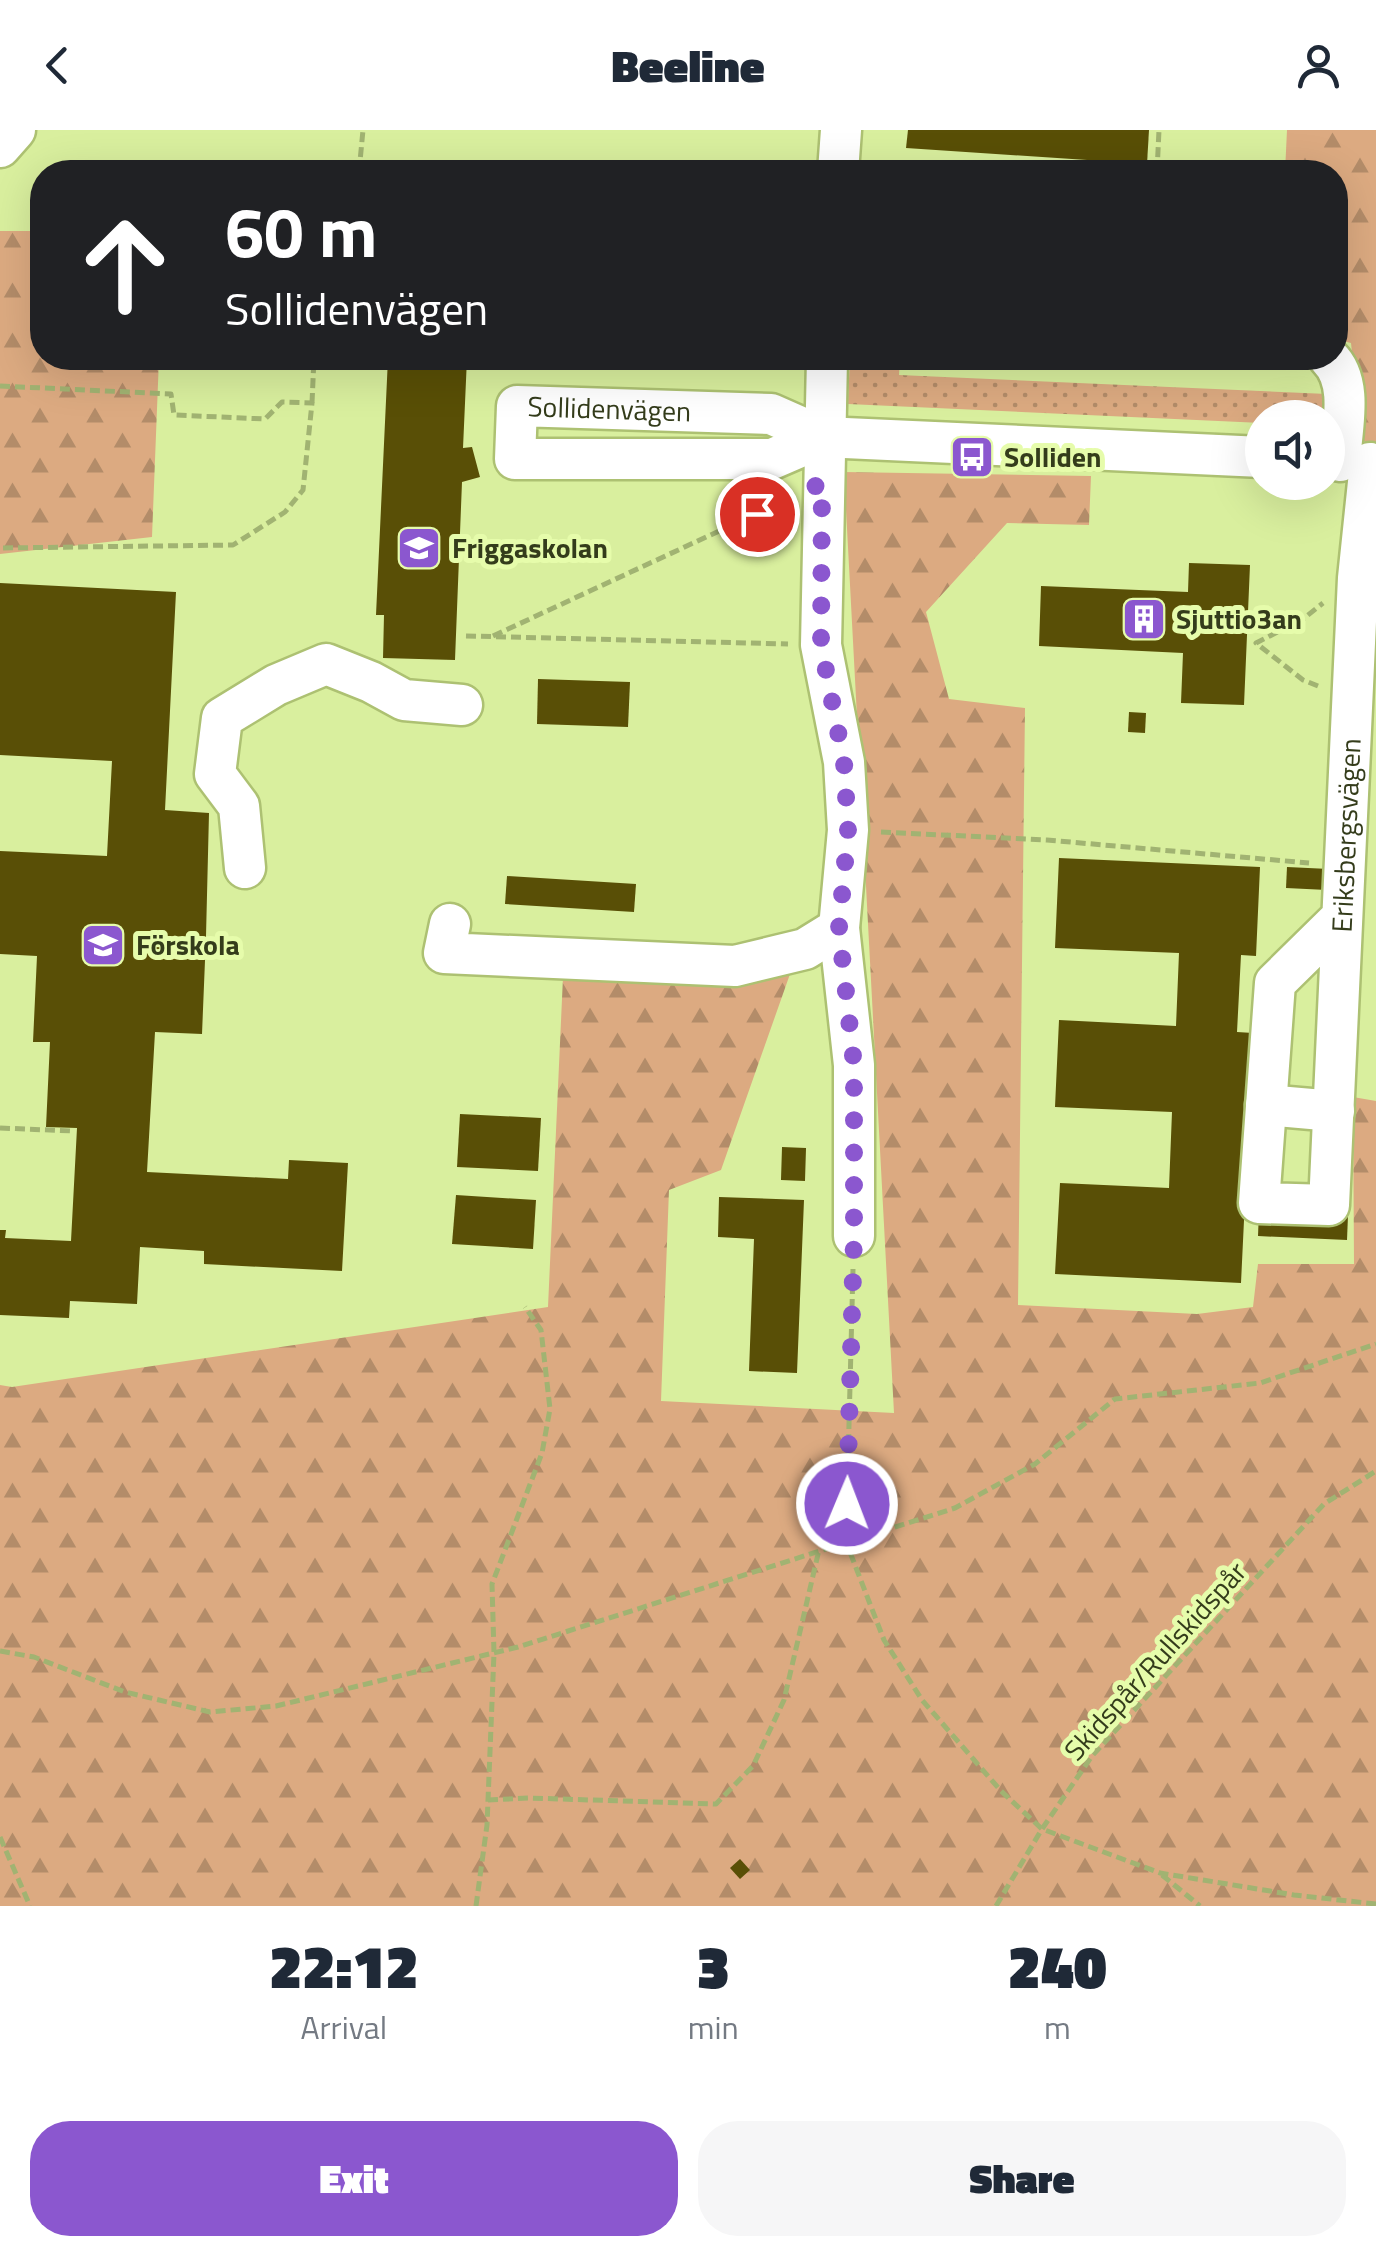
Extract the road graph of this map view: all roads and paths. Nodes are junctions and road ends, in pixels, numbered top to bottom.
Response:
1 (15, 130) edge
2 (362, 130) edge
3 (841, 130) edge
4 (1159, 130) edge
5 (0, 147) edge
6 (360, 160) edge
7 (839, 160) edge
8 (1158, 160) edge
9 (313, 370) edge
10 (826, 370) edge
11 (1340, 370) edge
12 (0, 386) edge
13 (312, 403) junction
14 (823, 437) junction
15 (1245, 456) edge
16 (1354, 462) edge
17 (822, 483) junction
18 (0, 548) edge
19 (1358, 578) junction
20 (466, 636) dead end
21 (493, 636) junction
22 (821, 645) junction
23 (1352, 701) junction
24 (462, 704) dead end
25 (848, 830) junction
26 (1342, 866) junction
27 (245, 868) dead end
28 (1340, 920) junction
29 (450, 924) dead end
30 (839, 928) junction
31 (1266, 1105) junction
32 (1334, 1111) junction
33 (0, 1128) edge
34 (72, 1132) dead end
35 (854, 1236) joint
36 (524, 1307) dead end
37 (1376, 1344) edge
38 (1376, 1471) edge
39 (846, 1542) junction
40 (819, 1550) junction
41 (0, 1651) edge
42 (494, 1653) junction
43 (488, 1800) junction
44 (1042, 1829) junction
45 (0, 1838) edge
46 (1160, 1873) junction
47 (1376, 1904) edge
48 (30, 1906) edge
49 (476, 1906) edge
50 (996, 1906) edge
51 (1200, 1906) edge

1 - 5 street
2 - 6 path
3 - 7 street
4 - 8 path
9 - 13 path
10 - 14 street
11 - 16 street, Eriksbergsvägen
12 - 13 path
13 - 18 path
14 - 14 street, Sollidenvägen
14 - 15 street
14 - 17 street
16 - 19 street, Eriksbergsvägen
17 - 21 path
17 - 22 street
19 - 23 street, Eriksbergsvägen
19 - 23 path
20 - 21 path
21 - 22 path
22 - 25 street
23 - 26 street, Eriksbergsvägen
24 - 27 street
25 - 26 path
25 - 30 street
26 - 28 street, Eriksbergsvägen
28 - 31 street
28 - 32 street, Eriksbergsvägen
29 - 30 street
30 - 35 street
31 - 32 street
31 - 32 street, Eriksbergsvägen
33 - 34 path
35 - 39 path
36 - 42 path
37 - 39 path
38 - 44 path, Skidspår/Rullskidspår
39 - 40 path
39 - 44 path
40 - 42 path
40 - 43 path
41 - 42 path
42 - 43 path
43 - 49 path
44 - 46 path
44 - 50 path, Skidspår/Rullskidspår
45 - 48 path
46 - 47 path
46 - 51 path

